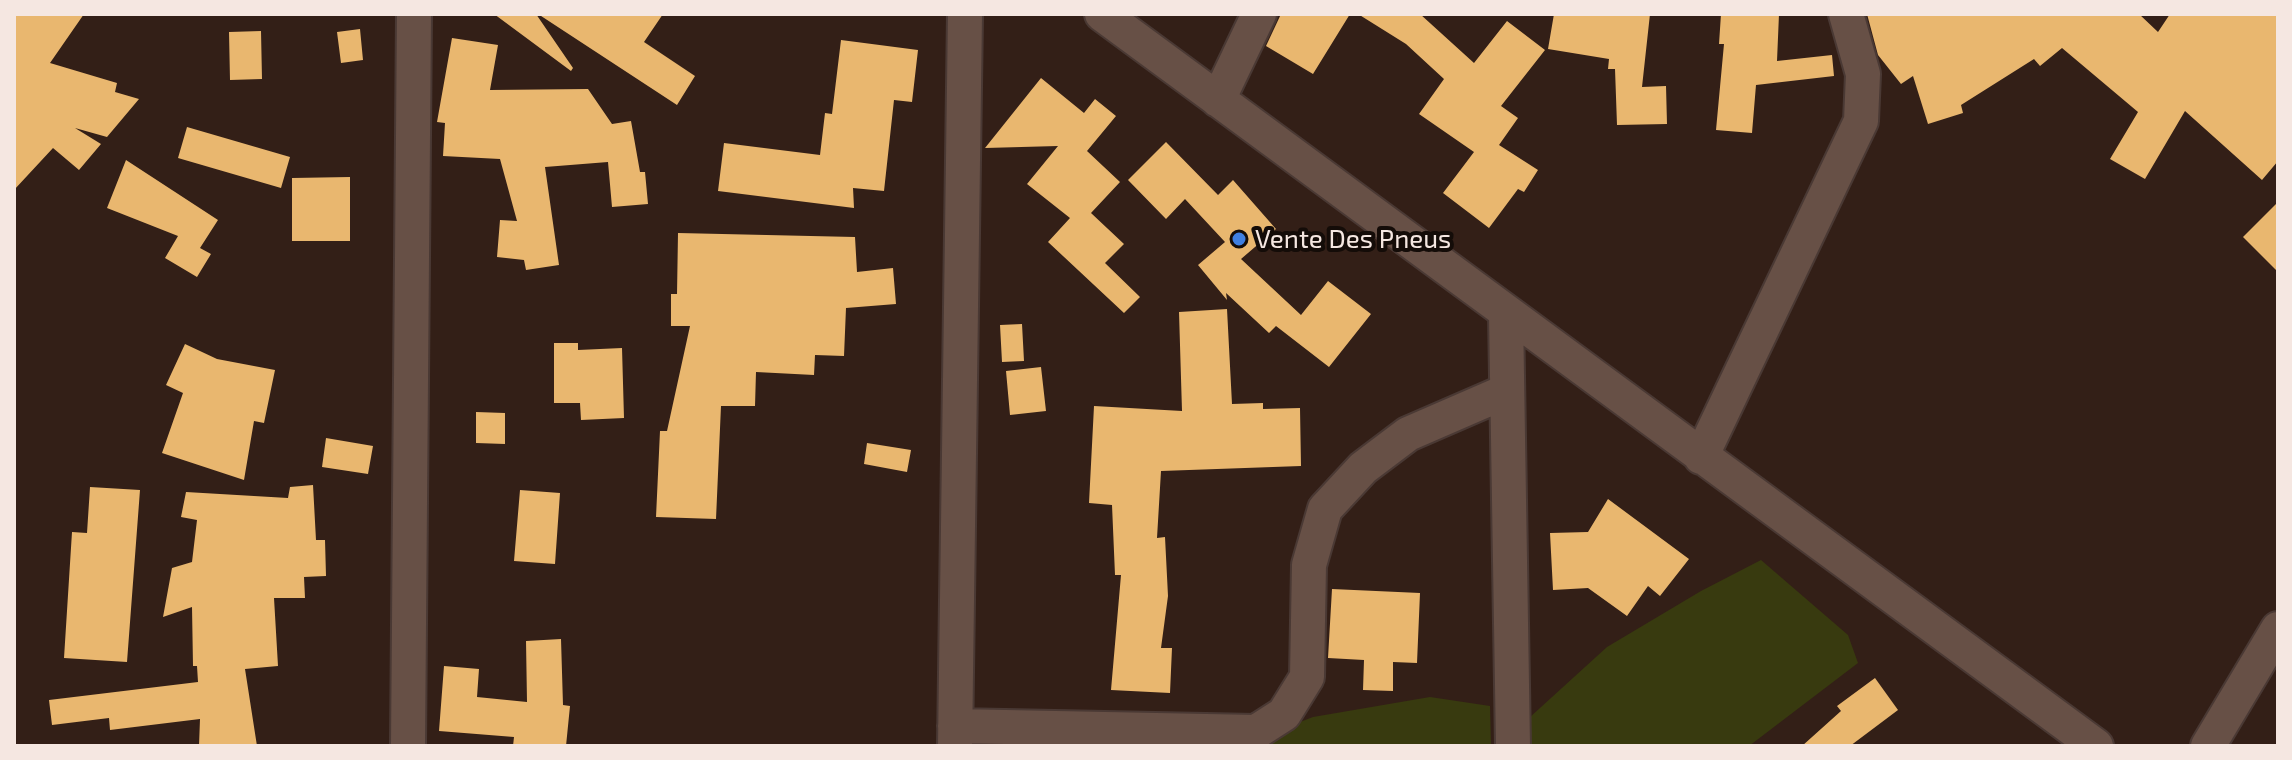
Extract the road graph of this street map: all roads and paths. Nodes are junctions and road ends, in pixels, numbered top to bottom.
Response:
1 (414, 14) edge
2 (965, 14) edge
3 (1102, 14) edge
4 (1259, 14) edge
5 (1846, 14) edge
6 (1218, 100) junction
7 (1506, 314) junction
8 (1507, 391) junction
9 (1701, 457) junction
10 (2278, 629) edge
11 (955, 736) edge
12 (408, 746) edge
13 (1513, 746) edge
14 (2096, 746) edge
15 (2208, 746) edge

1 - 12 street
2 - 11 street
3 - 6 street
4 - 6 street
5 - 9 street
6 - 7 street
7 - 8 street
7 - 9 street
8 - 11 street
8 - 13 street
9 - 14 street
10 - 15 street

